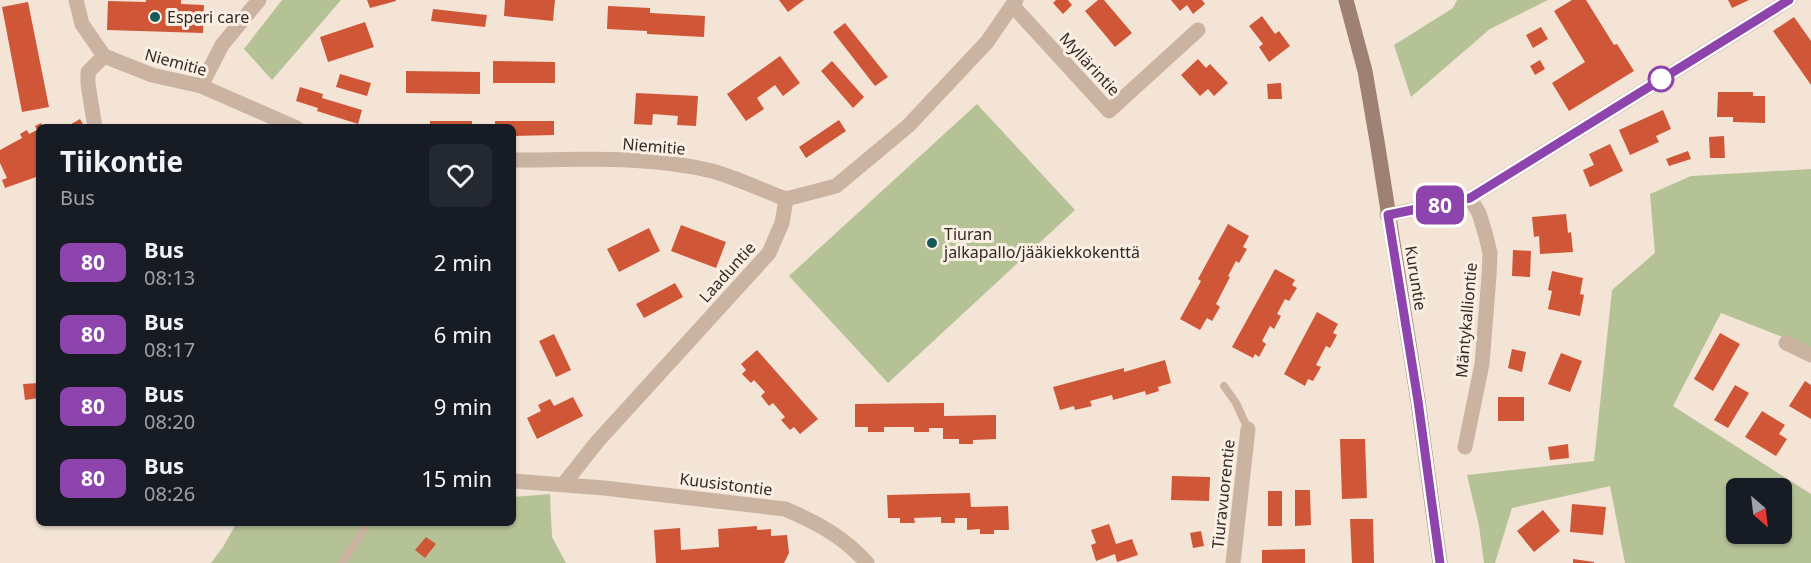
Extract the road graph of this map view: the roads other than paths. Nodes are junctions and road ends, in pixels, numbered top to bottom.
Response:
1 (76, 0) edge
2 (259, 0) edge
3 (1346, 0) edge
4 (1789, 0) edge
5 (1014, 3) edge
6 (1198, 30) dead end
7 (104, 56) junction
8 (201, 86) junction
9 (272, 123) edge
10 (94, 124) edge
11 (516, 160) edge
12 (1470, 198) junction
13 (786, 199) junction
14 (1388, 215) junction
15 (1786, 344) dead end
16 (1811, 355) edge
17 (1224, 386) dead end
18 (1248, 429) joint
19 (1465, 447) dead end
20 (516, 482) edge
21 (563, 485) junction
22 (366, 526) edge
23 (342, 563) edge
24 (867, 563) edge
25 (1233, 563) edge
26 (1440, 563) edge

1 - 7 street
2 - 8 street
3 - 14 main road, Kuruntie
4 - 12 street
5 - 6 street, Myllärintie
5 - 13 street
7 - 8 street, Niemitie
7 - 10 street
8 - 9 street, Niemitie
11 - 13 street, Niemitie
12 - 14 street
12 - 19 street, Mäntykalliontie
13 - 21 street, Laaduntie
14 - 26 main road, Kuruntie
15 - 16 street
17 - 18 lane
18 - 25 street, Tiuravuorentie
20 - 21 street, Kuusistontie
21 - 24 street, Kuusistontie
22 - 23 lane

